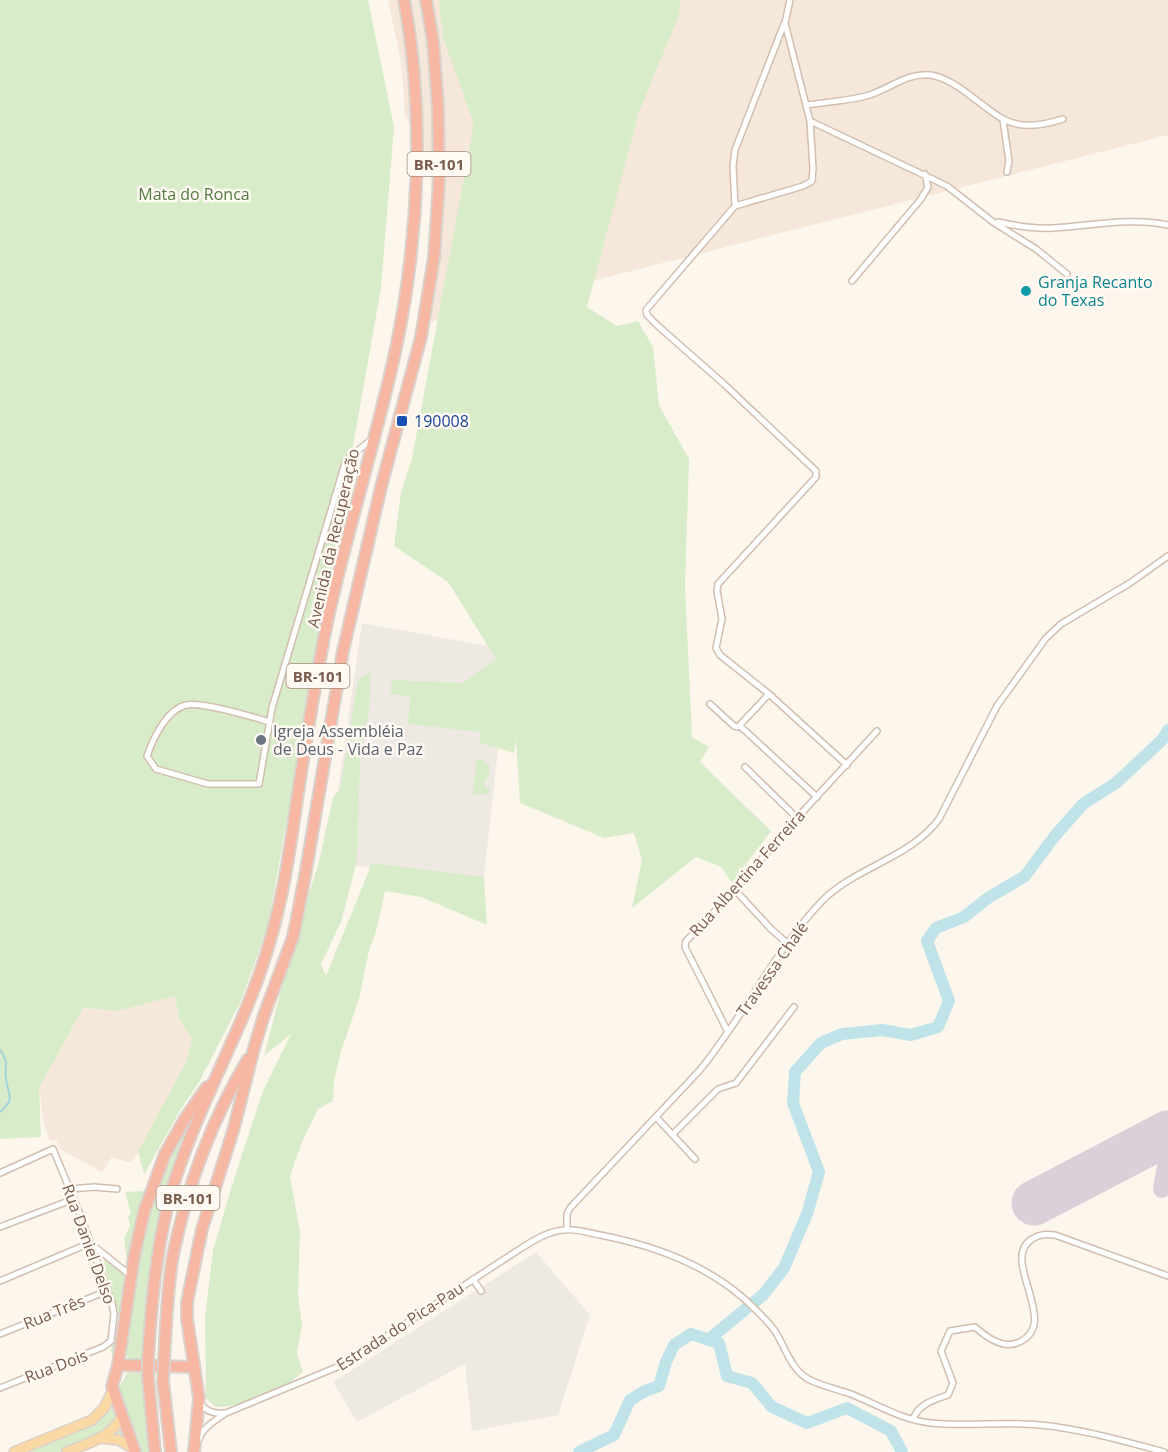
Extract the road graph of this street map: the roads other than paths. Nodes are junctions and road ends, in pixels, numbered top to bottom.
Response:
1 (404, 0) edge
2 (426, 0) edge
3 (790, 0) edge
4 (785, 23) junction
5 (807, 105) junction
6 (1063, 119) dead end
7 (1003, 120) junction
8 (810, 121) junction
9 (1007, 172) dead end
10 (926, 174) junction
11 (735, 206) junction
12 (993, 222) junction
13 (1168, 225) edge
14 (1067, 274) dead end
15 (852, 281) dead end
16 (373, 438) junction
17 (1168, 556) edge
18 (769, 694) junction
19 (710, 704) dead end
20 (270, 722) junction
21 (739, 727) junction
22 (878, 731) dead end
23 (847, 765) junction
24 (745, 767) dead end
25 (817, 797) junction
26 (797, 818) junction
27 (735, 891) junction
28 (787, 943) junction
29 (794, 1007) dead end
30 (728, 1032) junction
31 (254, 1048) junction
32 (218, 1072) junction
33 (656, 1116) junction
34 (673, 1134) junction
35 (695, 1159) dead end
36 (0, 1173) edge
37 (70, 1189) junction
38 (117, 1189) dead end
39 (74, 1199) junction
40 (0, 1227) edge
41 (567, 1229) junction
42 (90, 1244) junction
43 (131, 1276) junction
44 (1168, 1276) edge
45 (473, 1279) junction
46 (0, 1281) edge
47 (107, 1291) junction
48 (481, 1292) dead end
49 (0, 1334) edge
50 (111, 1341) joint
51 (118, 1365) junction
52 (194, 1367) junction
53 (0, 1388) edge
54 (112, 1390) junction
55 (199, 1398) junction
56 (226, 1413) junction
57 (122, 1417) junction
58 (913, 1419) junction
59 (101, 1438) junction
60 (129, 1449) edge
61 (14, 1452) edge
62 (67, 1452) edge
63 (155, 1452) edge
64 (171, 1452) edge
65 (195, 1452) edge
66 (1164, 1452) edge

1 - 16 highway, Avenida da Recuperação / BR-101
2 - 31 highway, BR-101
3 - 4 street
4 - 5 street
4 - 11 street
5 - 7 street
5 - 8 street
6 - 7 street
7 - 9 street
8 - 10 street
8 - 11 street
10 - 12 street
10 - 15 street
11 - 18 street
12 - 13 street
12 - 14 street
16 - 20 street
16 - 32 highway, Avenida da Recuperação / BR-101
17 - 28 street, Travessa Chalé
18 - 21 street
18 - 23 street
19 - 21 street
20 - 20 street
21 - 25 street
22 - 23 street, Rua Albertina Ferreira
23 - 25 street, Rua Albertina Ferreira
24 - 26 street
25 - 26 street, Rua Albertina Ferreira
26 - 27 street, Rua Albertina Ferreira
27 - 28 street
27 - 30 street, Rua Albertina Ferreira
28 - 30 street, Travessa Chalé
29 - 34 street
30 - 33 street, Travessa Chalé
31 - 52 highway
31 - 64 highway, BR-101, bridge
32 - 43 highway
32 - 63 highway, BR-101, bridge
33 - 34 street
33 - 41 street, Travessa Chalé
34 - 35 street
36 - 37 street, Rua Daniel Delso
37 - 38 street
37 - 39 street, Rua Daniel Delso
39 - 40 street
39 - 42 street, Rua Daniel Delso
41 - 45 street, Estrada do Pica-Pau
41 - 58 street
42 - 43 street
42 - 46 street
42 - 47 street, Rua Daniel Delso
43 - 51 highway
44 - 58 street
45 - 48 street
45 - 56 street, Estrada do Pica-Pau
47 - 49 street, Rua Três
47 - 50 street, Rua Daniel Delso
50 - 53 street, Rua Dois
51 - 52 highway
51 - 54 highway
52 - 55 highway
54 - 57 highway
54 - 61 main road
55 - 56 street
55 - 65 highway
56 - 65 street, Estrada do Pica-Pau
57 - 59 main road
57 - 60 highway
58 - 66 street
59 - 60 main road
59 - 62 main road

